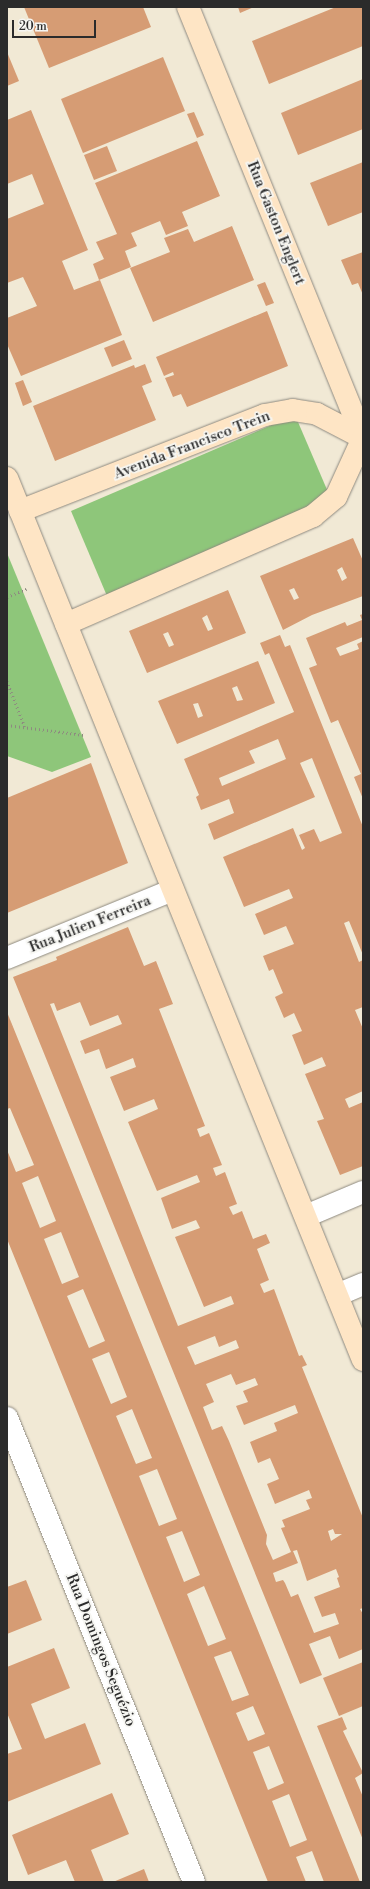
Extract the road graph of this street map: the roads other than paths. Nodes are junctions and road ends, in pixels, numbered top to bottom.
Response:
1 (188, 7) edge
2 (363, 438) edge
3 (7, 478) edge
4 (20, 511) junction
5 (66, 624) junction
6 (173, 890) junction
7 (7, 958) edge
8 (363, 1192) edge
9 (306, 1216) junction
10 (363, 1284) edge
11 (337, 1295) junction
12 (363, 1360) edge
13 (7, 1418) edge
14 (194, 1882) edge

1 - 2 street, Rua Gaston Englert
2 - 4 street, Avenida Francisco Trein
2 - 5 street
3 - 4 street
4 - 5 street
5 - 6 street
6 - 7 street, Rua Julien Ferreira
6 - 9 street
8 - 9 street
9 - 11 street
10 - 11 street
11 - 12 street
13 - 14 street, Rua Domingos Seguézio

